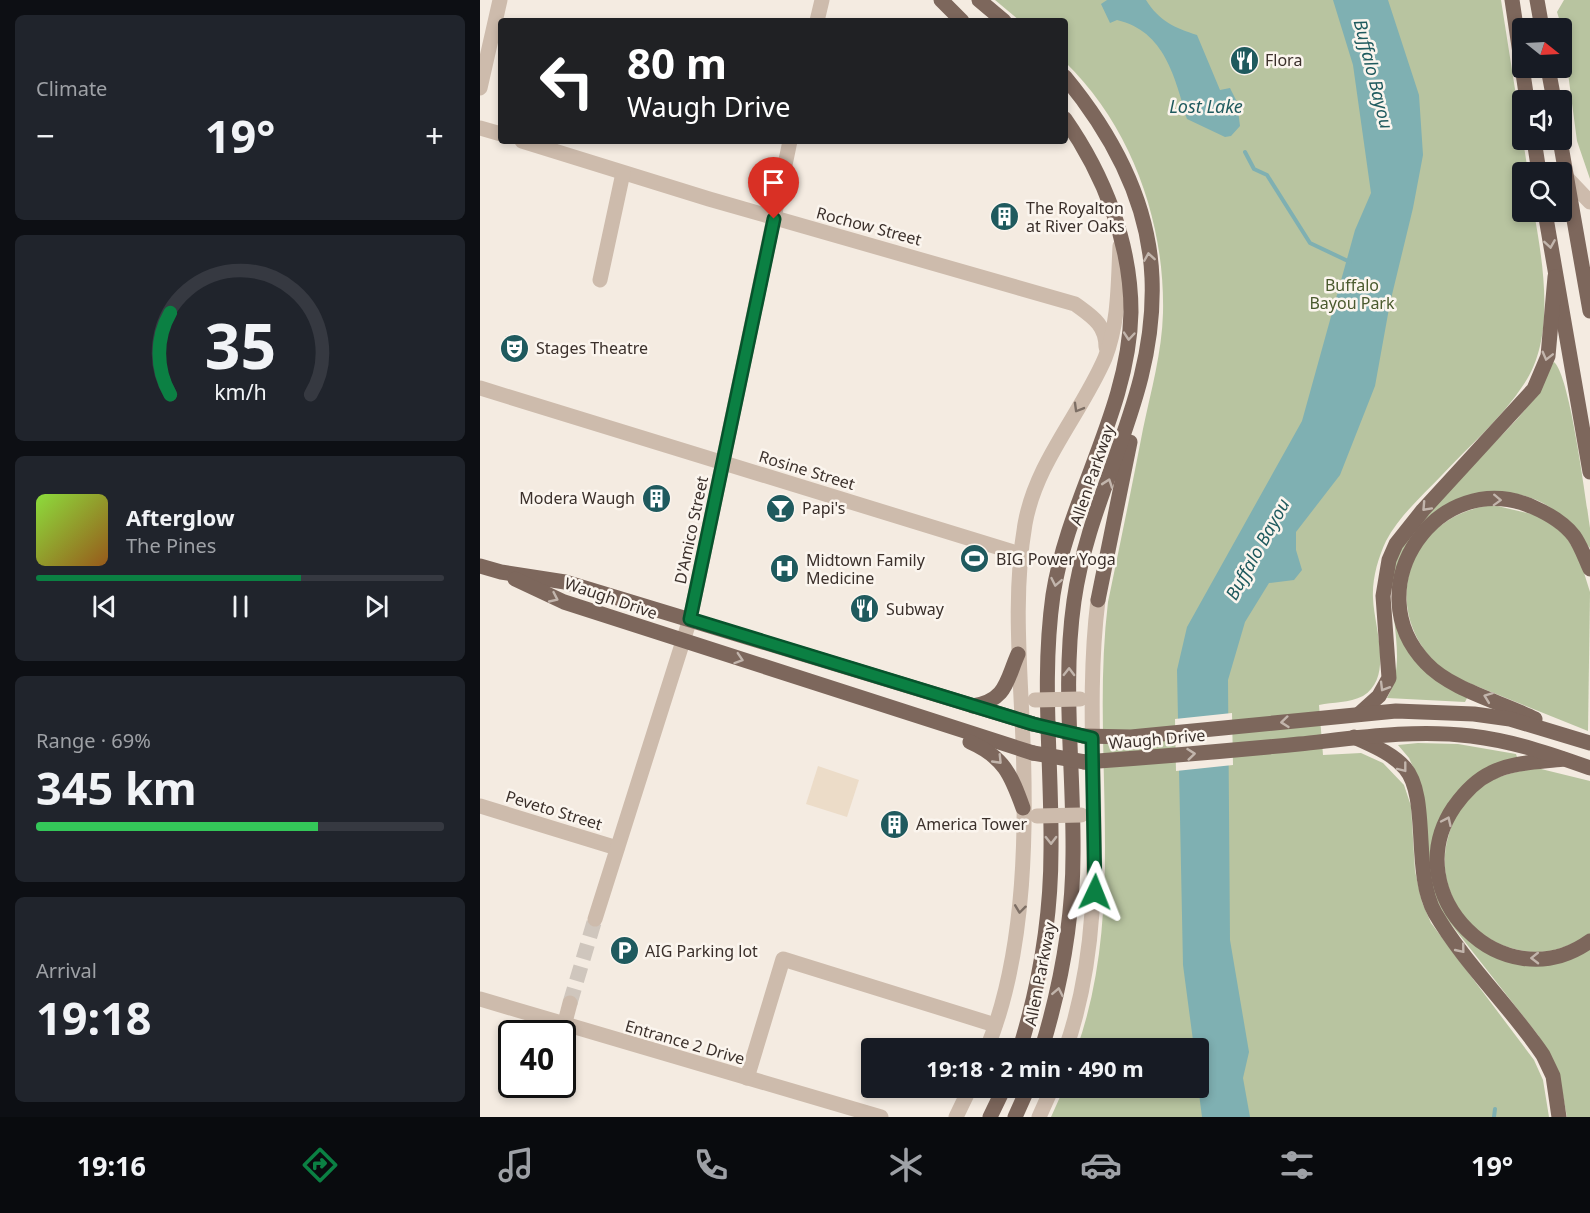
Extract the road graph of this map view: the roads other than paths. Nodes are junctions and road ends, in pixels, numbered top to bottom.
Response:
1 (500, 0) edge
2 (822, 0) edge
3 (941, 0) edge
4 (979, 0) edge
5 (1512, 0) edge
6 (1537, 0) edge
7 (818, 18) edge
8 (959, 18) edge
9 (1000, 18) edge
10 (1540, 18) edge
11 (1068, 81) edge
12 (480, 88) edge
13 (1526, 90) edge
14 (1068, 124) edge
15 (480, 128) edge
16 (498, 133) edge
17 (531, 144) edge
18 (789, 144) edge
19 (623, 173) junction
20 (1572, 183) edge
21 (1590, 202) edge
22 (1572, 208) edge
23 (774, 219) junction
24 (1547, 222) edge
25 (1120, 239) junction
26 (1590, 262) edge
27 (1555, 277) junction
28 (600, 280) dead end
29 (1586, 281) junction
30 (1590, 311) edge
31 (1106, 356) junction
32 (1148, 357) junction
33 (480, 388) edge
34 (724, 463) junction
35 (1590, 472) edge
36 (1020, 554) junction
37 (480, 566) edge
38 (1590, 569) edge
39 (501, 572) junction
40 (1098, 600) joint
41 (690, 619) junction
42 (683, 641) junction
43 (1018, 654) junction
44 (1021, 688) junction
45 (1086, 696) junction
46 (973, 706) junction
47 (1359, 714) junction
48 (1028, 723) junction
49 (954, 729) junction
50 (1559, 732) junction
51 (1088, 737) junction
52 (1350, 738) junction
53 (1590, 743) edge
54 (1028, 751) junction
55 (1565, 759) junction
56 (1089, 762) junction
57 (1590, 768) edge
58 (480, 806) edge
59 (1023, 808) junction
60 (480, 817) edge
61 (1023, 825) junction
62 (1095, 825) junction
63 (616, 852) junction
64 (595, 919) tunnel mouth
65 (1590, 941) edge
66 (480, 999) edge
67 (570, 1003) tunnel mouth
68 (545, 1020) edge
69 (566, 1020) edge
70 (995, 1025) junction
71 (576, 1029) edge
72 (990, 1038) edge
73 (1023, 1038) edge
74 (1045, 1038) edge
75 (1069, 1038) edge
76 (747, 1078) junction
77 (965, 1098) edge
78 (999, 1098) edge
79 (1024, 1098) edge
80 (1048, 1098) edge
81 (881, 1117) edge
82 (956, 1117) edge
83 (990, 1117) edge
84 (1015, 1117) edge
85 (1039, 1117) edge
86 (1559, 1117) edge

1 - 12 street
2 - 7 street
3 - 8 main road
4 - 9 main road
5 - 13 main road
6 - 10 main road
32 -> 11 main road, Allen Parkway
14 - 25 main road, Allen Parkway
15 - 16 street
17 - 19 street, Rochow Street
18 - 23 street, D'Amico Street
19 - 23 street, Rochow Street
19 - 28 street
20 - 21 street
22 - 29 main road
23 - 31 street, Rochow Street
23 - 34 street, D'Amico Street
24 -> 27 main road
25 - 31 street
25 -> 73 main road, Allen Parkway
26 - 29 street
27 - 35 main road
27 -> 47 main road
29 - 30 main road
31 -> 36 street
32 - 40 main road
74 -> 32 main road, Allen Parkway
33 - 34 street, Rosine Street
34 - 36 street, Rosine Street
34 - 41 street, D'Amico Street
36 - 43 street
37 - 39 main road, Waugh Drive
50 -> 38 main road
39 - 41 main road, Waugh Drive
39 -> 42 main road, Waugh Drive
40 - 45 street
41 - 42 street, D'Amico Street
41 - 46 main road, Waugh Drive
42 -> 49 main road, Waugh Drive
42 - 63 street, D'Amico Street
43 - 44 street
43 - 46 main road
44 - 45 street, bridge
44 - 48 street
45 - 51 street
46 - 48 main road, Waugh Drive
47 - 50 main road, Waugh Drive
47 -> 51 main road, Waugh Drive
48 - 51 main road, Waugh Drive, bridge
48 - 54 street
49 - 54 main road, Waugh Drive
49 -> 59 main road
50 - 53 main road, Waugh Drive
51 - 56 street
52 - 55 main road, Waugh Drive
56 -> 52 main road, Waugh Drive
52 -> 86 main road
54 - 56 main road, Waugh Drive, bridge
54 - 59 street
55 - 57 main road, Waugh Drive
65 -> 55 main road
56 - 62 street
58 - 63 street, Peveto Street
59 - 61 street
60 - 63 street, Peveto Street
61 - 62 street, bridge
61 -> 70 street
62 - 75 street
63 - 64 street, D'Amico Street
66 - 68 street, Entrance 2 Drive
67 - 69 street
70 - 72 street
70 - 76 street
71 - 76 street, Entrance 2 Drive
76 - 81 street, Entrance 2 Drive
77 - 82 street
78 - 83 main road
79 - 84 main road
80 - 85 street

